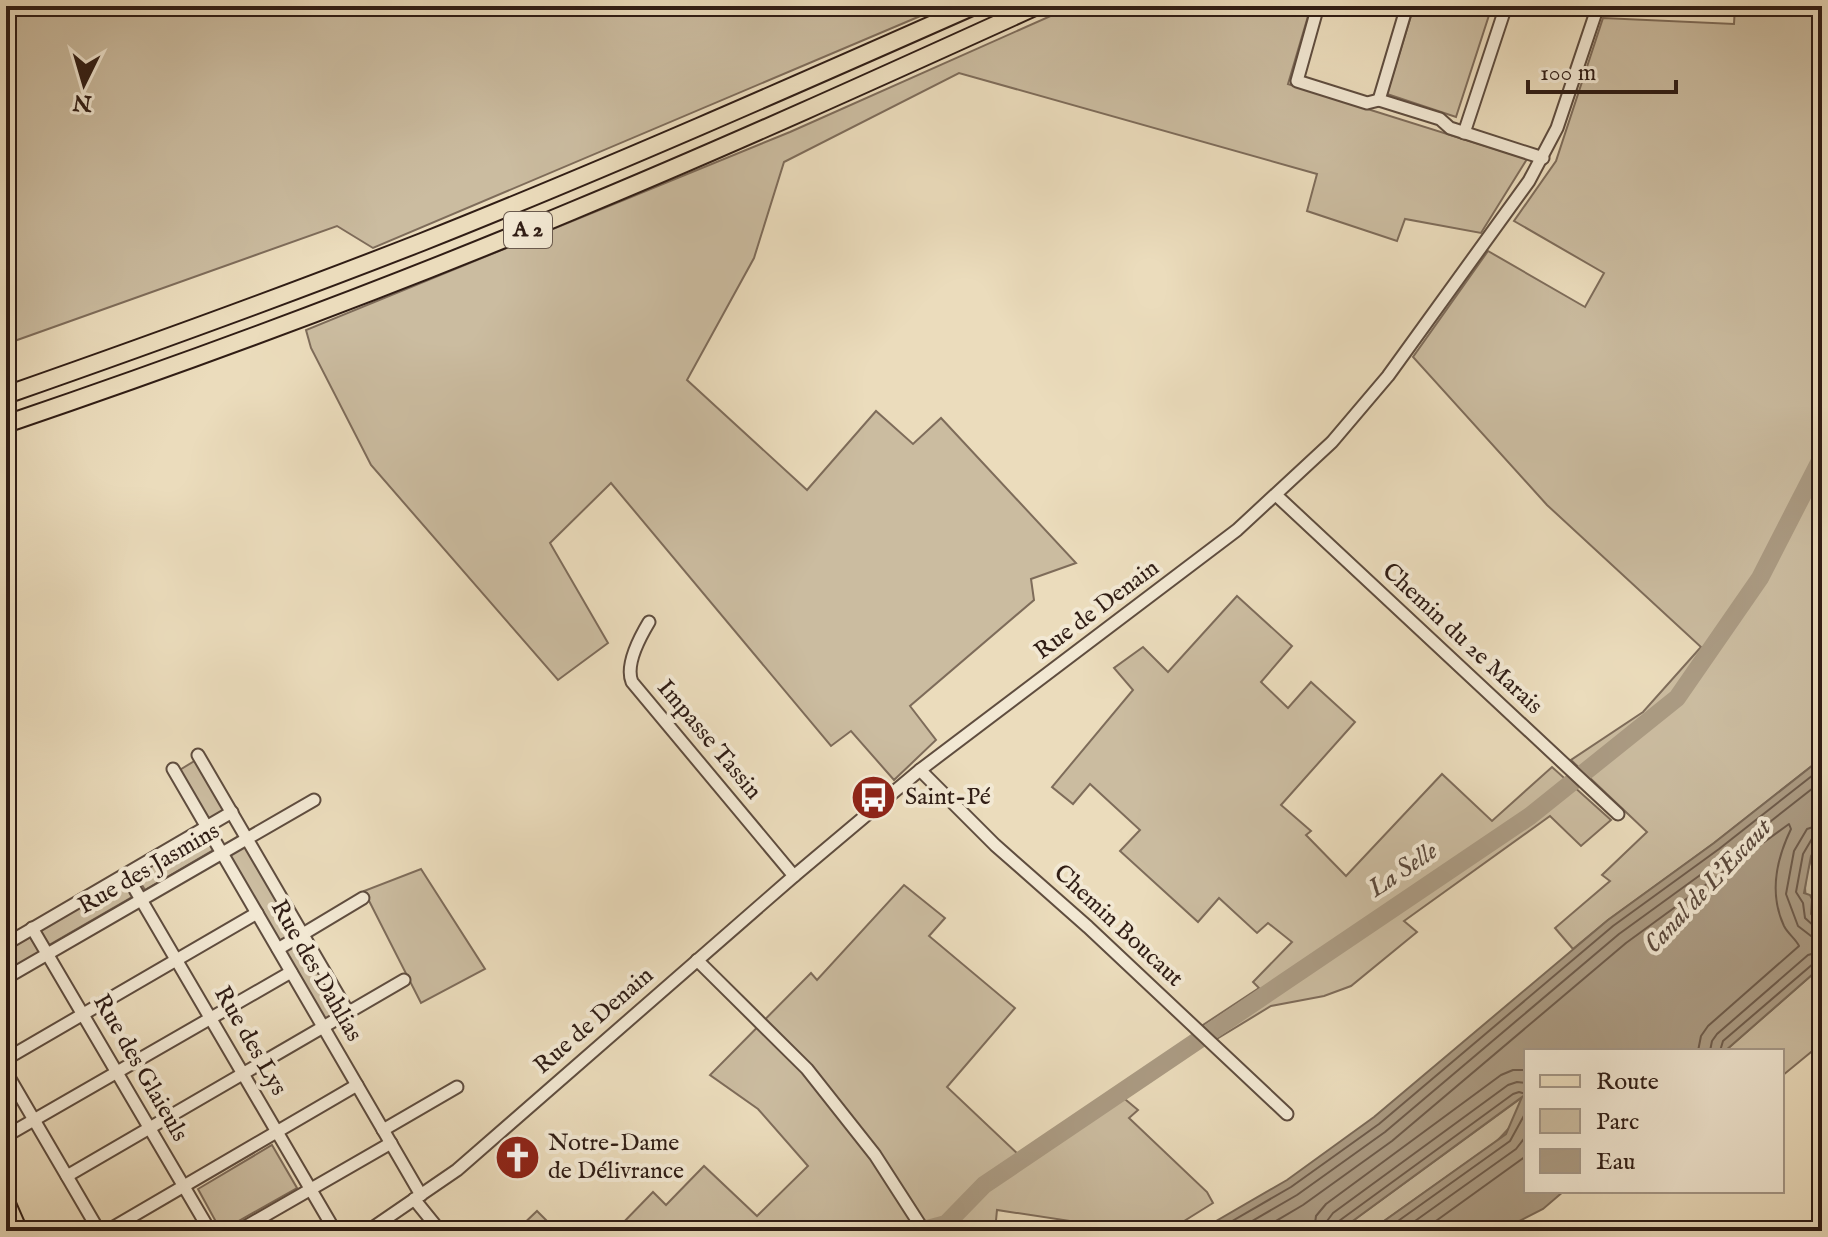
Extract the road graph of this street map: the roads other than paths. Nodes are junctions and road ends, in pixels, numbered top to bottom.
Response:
1 (974, 6) edge
2 (1037, 6) edge
3 (1318, 6) edge
4 (1407, 6) edge
5 (1506, 6) edge
6 (1598, 6) edge
7 (1379, 100) junction
8 (1464, 133) junction
9 (1543, 158) junction
10 (6, 395) edge
11 (6, 424) edge
12 (1276, 495) junction
13 (649, 622) dead end
14 (198, 755) dead end
15 (173, 769) dead end
16 (920, 770) junction
17 (314, 800) dead end
18 (232, 812) junction
19 (1618, 814) dead end
20 (207, 827) junction
21 (247, 838) junction
22 (222, 853) junction
23 (126, 874) junction
24 (794, 876) junction
25 (363, 898) dead end
26 (141, 899) junction
27 (257, 913) junction
28 (32, 928) junction
29 (303, 934) junction
30 (6, 944) edge
31 (278, 949) junction
32 (47, 953) junction
33 (176, 960) junction
34 (697, 960) junction
35 (291, 972) junction
36 (6, 978) edge
37 (404, 980) dead end
38 (348, 1012) junction
39 (83, 1014) junction
40 (211, 1018) junction
41 (323, 1026) junction
42 (6, 1059) edge
43 (6, 1072) edge
44 (118, 1072) junction
45 (242, 1073) junction
46 (357, 1085) junction
47 (457, 1087) dead end
48 (1287, 1114) dead end
49 (34, 1120) junction
50 (149, 1126) junction
51 (383, 1130) junction
52 (277, 1132) junction
53 (6, 1136) edge
54 (391, 1143) junction
55 (67, 1176) junction
56 (184, 1186) junction
57 (310, 1189) junction
58 (417, 1197) junction
59 (6, 1199) edge
60 (20, 1231) edge
61 (99, 1231) edge
62 (107, 1231) edge
63 (210, 1231) edge
64 (238, 1231) edge
65 (335, 1231) edge
66 (368, 1231) edge
67 (440, 1231) edge
68 (924, 1231) edge

1 - 10 highway, A 2
2 - 11 highway, A 2
3 - 7 street
4 - 7 street
5 - 8 street
6 - 9 street, Rue de Denain
7 - 8 street
8 - 9 street
9 - 12 street, Rue de Denain
12 - 16 street, Rue de Denain
12 - 19 street, Chemin du 2e Marais
13 - 24 street, Impasse Tassin
14 - 18 street
15 - 20 street, Rue des Dahlias
16 - 24 street, Rue de Denain
16 - 48 street, Chemin Boucaut
17 - 21 street, Rue des Jasmins
18 - 20 street
18 - 21 street
20 - 22 street, Rue des Dahlias
20 - 23 street
21 - 22 street, Rue des Jasmins
21 - 29 street
22 - 26 street, Rue des Jasmins
22 - 27 street, Rue des Dahlias
23 - 26 street, Rue des Lys
23 - 28 street
24 - 34 street, Rue de Denain
25 - 29 street
26 - 32 street, Rue des Jasmins
26 - 33 street, Rue des Lys
27 - 31 street, Rue des Dahlias
27 - 33 street
28 - 30 street
28 - 32 street, Rue des Glaieuls
29 - 31 street
29 - 38 street
31 - 35 street, Rue des Dahlias
32 - 36 street, Rue des Jasmins
32 - 39 street, Rue des Glaieuls
33 - 39 street
33 - 40 street, Rue des Lys
34 - 58 street, Rue de Denain
34 - 68 street
35 - 40 street
35 - 41 street, Rue des Dahlias
37 - 38 street
38 - 41 street
39 - 42 street
39 - 44 street, Rue des Glaieuls
40 - 44 street
40 - 45 street, Rue des Lys
41 - 45 street
41 - 46 street, Rue des Dahlias
43 - 49 street
44 - 49 street
44 - 50 street, Rue des Glaieuls
45 - 50 street
45 - 52 street, Rue des Lys
46 - 51 street, Rue des Dahlias
46 - 52 street
47 - 51 street
49 - 53 street
49 - 55 street
50 - 55 street
50 - 56 street, Rue des Glaieuls
51 - 54 street, Rue des Dahlias
52 - 56 street
52 - 57 street, Rue des Lys
54 - 57 street
54 - 58 street, Rue des Dahlias
55 - 61 street
56 - 62 street
56 - 63 street, Rue des Glaieuls
57 - 64 street
57 - 65 street, Rue des Lys
58 - 66 street, Rue de Denain
58 - 67 street, Rue des Dahlias
59 - 60 main road

